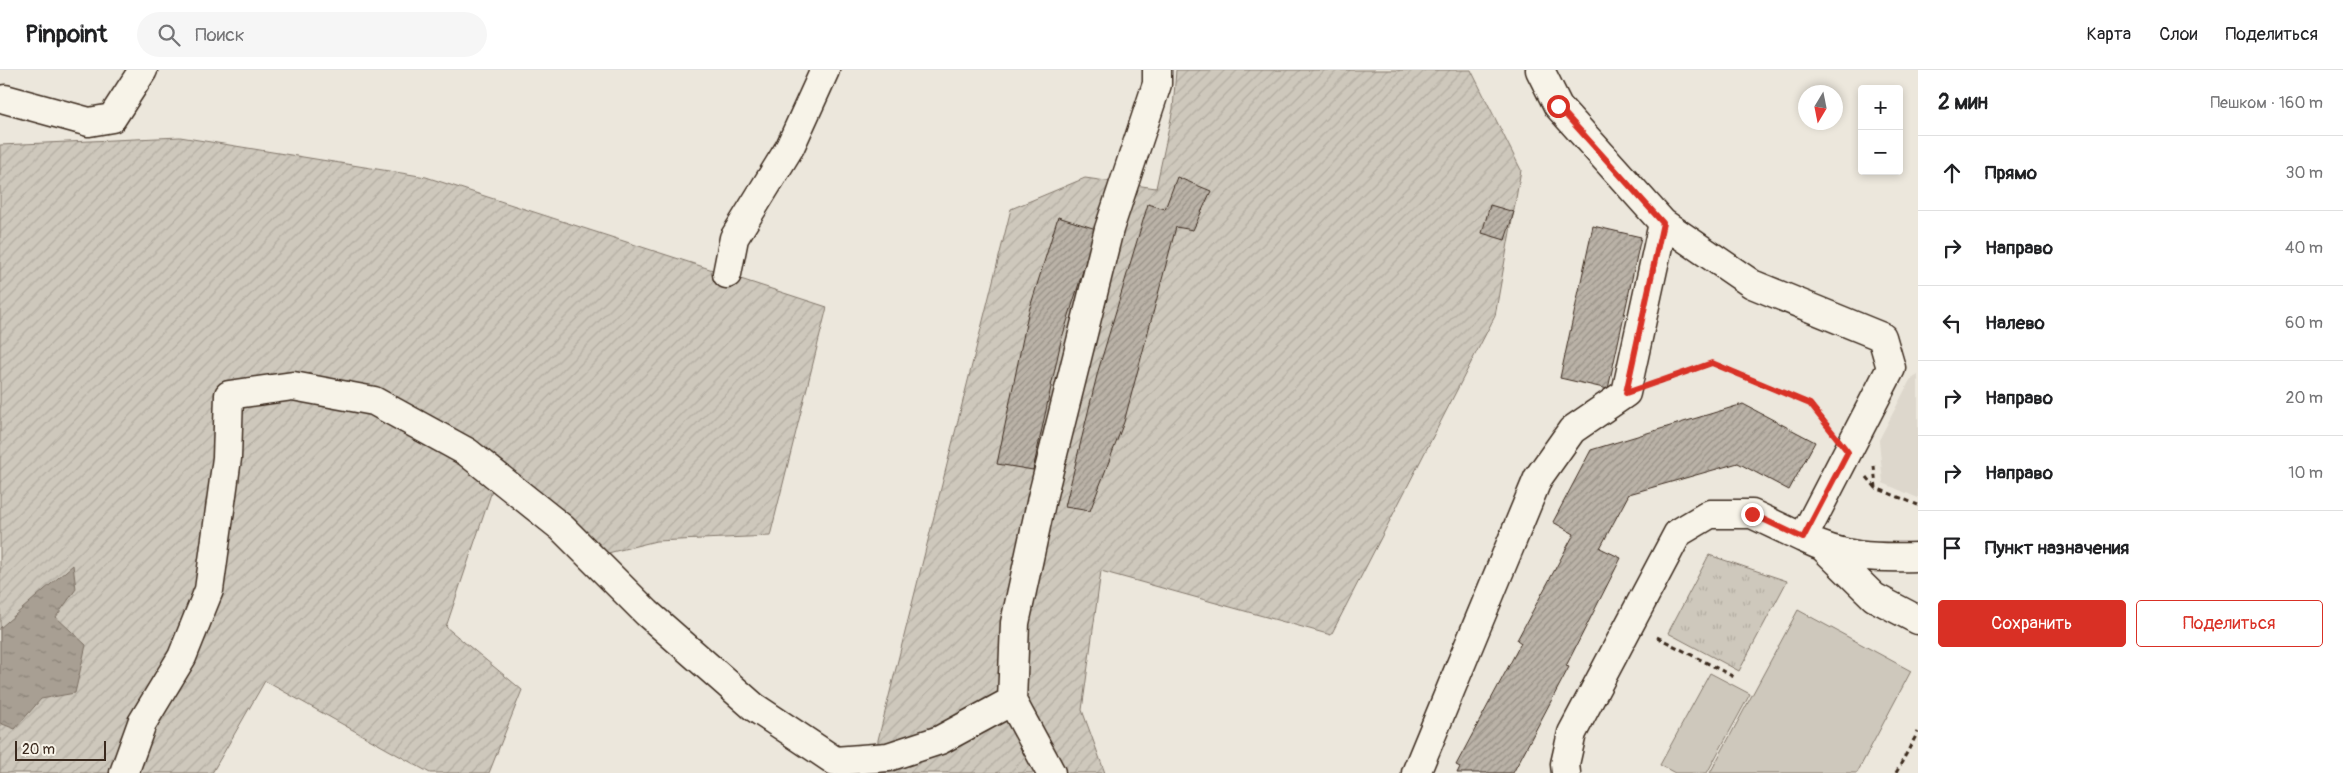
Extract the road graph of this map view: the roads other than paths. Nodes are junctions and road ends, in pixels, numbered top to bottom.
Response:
1 (143, 70) edge
2 (825, 70) edge
3 (1157, 70) edge
4 (1540, 70) edge
5 (5, 99) dead end
6 (1663, 223) junction
7 (727, 274) dead end
8 (1814, 543) junction
9 (1918, 558) edge
10 (1918, 620) edge
11 (1012, 701) junction
12 (124, 773) edge
13 (1051, 773) edge
14 (1416, 773) edge
15 (1566, 773) edge

1 - 5 lane
2 - 7 lane
3 - 11 lane
4 - 6 lane
6 - 8 lane
6 - 14 lane
8 - 9 lane
8 - 10 lane
8 - 15 lane
11 - 12 lane
11 - 13 lane

